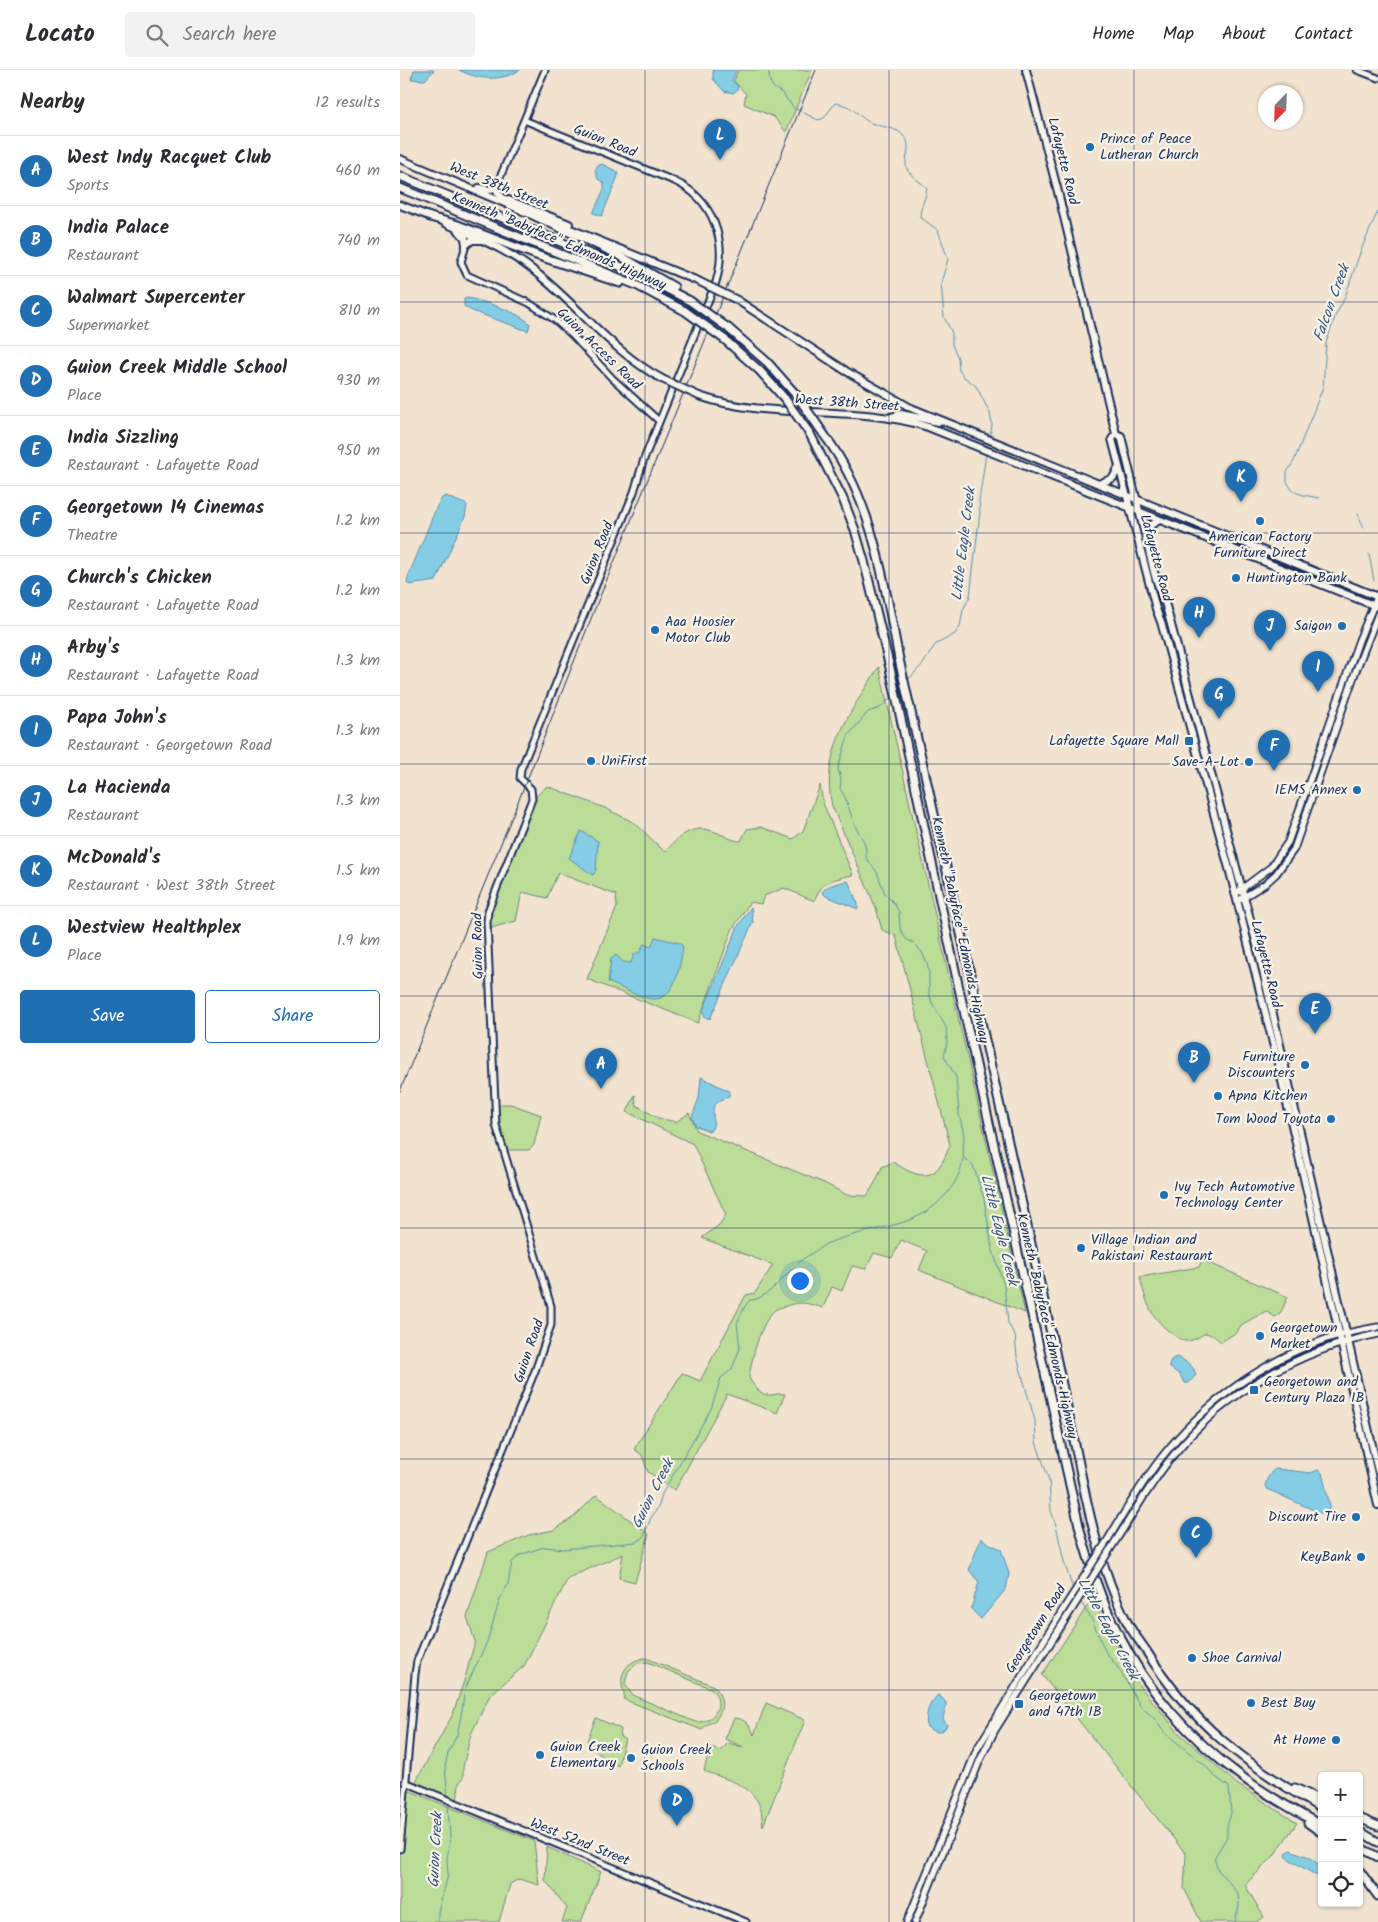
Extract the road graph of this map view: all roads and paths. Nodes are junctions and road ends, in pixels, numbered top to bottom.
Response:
1 (545, 70) edge
2 (1026, 70) edge
3 (1357, 70) edge
4 (1378, 78) edge
5 (524, 120) junction
6 (400, 159) edge
7 (400, 176) edge
8 (456, 182) junction
9 (496, 187) junction
10 (400, 188) edge
11 (400, 205) edge
12 (522, 210) junction
13 (430, 216) junction
14 (457, 229) junction
15 (484, 240) junction
16 (598, 240) junction
17 (466, 245) junction
18 (654, 294) junction
19 (690, 301) junction
20 (891, 417) junction
21 (659, 422) junction
22 (944, 422) junction
23 (1116, 434) junction
24 (1119, 467) junction
25 (1101, 483) junction
26 (1126, 493) junction
27 (1136, 497) junction
28 (1129, 507) junction
29 (1139, 511) junction
30 (1160, 520) junction
31 (1144, 534) junction
32 (1224, 545) junction
33 (1267, 552) junction
34 (1266, 562) junction
35 (1298, 564) junction
36 (1378, 596) edge
37 (1376, 606) edge
38 (1378, 614) edge
39 (1243, 889) junction
40 (1236, 898) junction
41 (1245, 898) junction
42 (1378, 1327) edge
43 (1343, 1334) junction
44 (1378, 1334) edge
45 (1345, 1342) junction
46 (1378, 1471) edge
47 (1378, 1505) edge
48 (1227, 1745) junction
49 (405, 1782) junction
50 (1268, 1795) junction
51 (1318, 1799) edge
52 (1318, 1806) edge
53 (1363, 1820) edge
54 (1318, 1824) edge
55 (1378, 1826) edge
56 (1318, 1830) edge
57 (1363, 1833) edge
58 (1378, 1842) edge
59 (400, 1849) edge
60 (1363, 1849) edge
61 (1378, 1857) edge
62 (1363, 1875) edge
63 (1378, 1896) edge
64 (746, 1922) edge
65 (906, 1922) edge
66 (915, 1922) edge

1 - 5 street
2 - 23 main road, Lafayette Road
3 - 4 street
5 - 9 street
5 - 21 street, Guion Road
6 - 8 main road, West 38th Street
7 - 19 highway, Kenneth "Babyface" Edmonds Highway
8 - 9 main road
8 - 12 main road, West 38th Street
9 - 16 main road
10 - 18 highway, Kenneth "Babyface" Edmonds Highway
11 - 13 main road, West 38th Street
12 - 16 main road, West 38th Street
12 - 19 highway
13 - 14 main road, West 38th Street
13 - 18 highway
14 - 15 main road, West 38th Street
14 - 17 main road
15 - 17 main road
15 - 20 main road, West 38th Street, bridge
16 - 22 main road, West 38th Street, bridge
17 - 21 street, Guion Access Road
18 - 50 highway, Kenneth "Babyface" Edmonds Highway, bridge
19 - 48 highway, Kenneth "Babyface" Edmonds Highway, bridge
20 - 22 main road
20 - 28 main road, West 38th Street
21 - 49 street, Guion Road
22 - 25 main road, West 38th Street
23 - 24 main road, Lafayette Road
23 - 27 main road, Lafayette Road
24 - 25 main road
24 - 26 main road, Lafayette Road
25 - 26 main road, West 38th Street
26 - 27 main road, West 38th Street
26 - 28 main road, Lafayette Road
27 - 29 main road, Lafayette Road
27 - 33 main road, West 38th Street
28 - 29 main road, West 38th Street
28 - 40 main road, Lafayette Road
29 - 30 main road, West 38th Street
29 - 31 main road, Lafayette Road
30 - 31 main road
30 - 32 main road, West 38th Street
31 - 39 main road, Lafayette Road
32 - 33 main road
32 - 34 main road, West 38th Street
33 - 35 main road, West 38th Street
34 - 35 main road
34 - 37 main road, West 38th Street
35 - 36 main road, West 38th Street
36 - 37 main road
37 - 39 main road
38 - 41 main road
39 - 40 main road
39 - 41 main road, Lafayette Road
40 - 41 main road
40 - 43 main road, Lafayette Road
41 - 43 main road, Lafayette Road
42 - 43 main road, Georgetown Road
43 - 45 main road, Lafayette Road
43 - 65 main road, Georgetown Road, bridge
44 - 45 main road, Georgetown Road
45 - 46 main road, Lafayette Road
45 - 47 main road, Lafayette Road
45 - 66 main road, Georgetown Road, bridge
48 - 51 highway
48 - 52 highway, Kenneth "Babyface" Edmonds Highway
49 - 59 street, Guion Road
49 - 64 street, West 52nd Street
50 - 54 highway, Kenneth "Babyface" Edmonds Highway
50 - 56 highway
53 - 55 highway
57 - 58 highway
60 - 61 highway
62 - 63 highway

